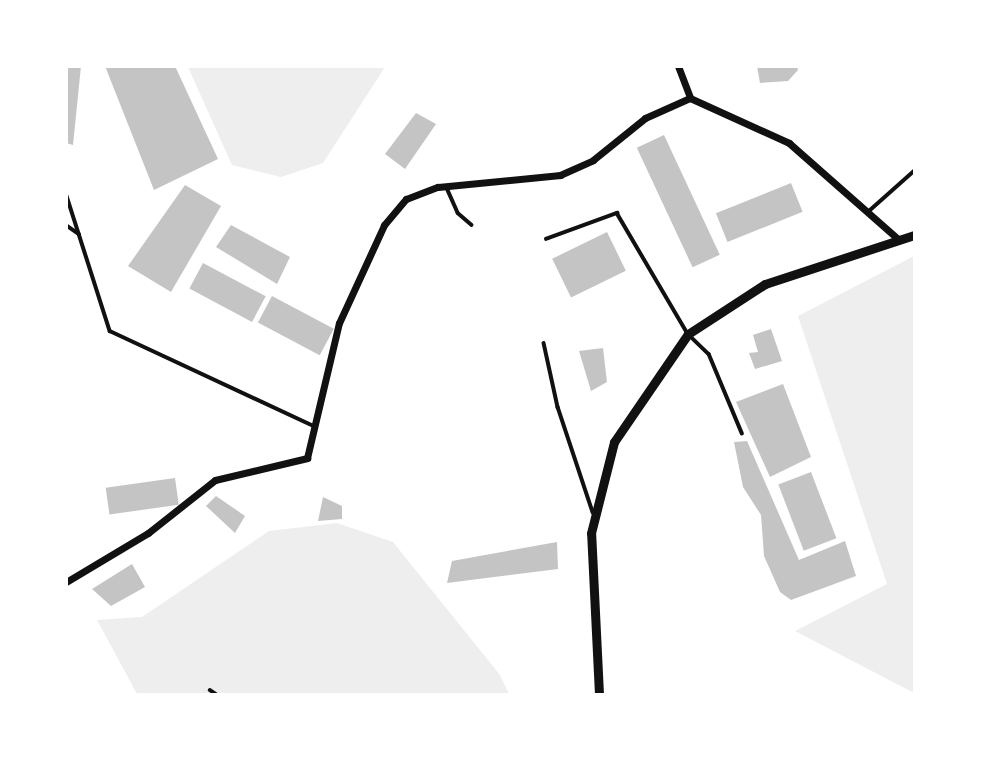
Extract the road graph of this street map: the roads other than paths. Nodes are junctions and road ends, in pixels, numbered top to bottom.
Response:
1 (678, 66) edge
2 (690, 98) junction
3 (915, 171) edge
4 (446, 186) junction
5 (66, 192) edge
6 (868, 213) junction
7 (66, 225) edge
8 (472, 225) dead end
9 (81, 235) junction
10 (915, 235) edge
11 (546, 239) dead end
12 (899, 240) junction
13 (688, 334) junction
14 (544, 342) dead end
15 (314, 426) junction
16 (742, 433) dead end
17 (594, 517) junction
18 (66, 582) edge
19 (210, 690) dead end
20 (216, 695) edge
21 (599, 695) edge

1 - 2 street
2 - 4 street
2 - 6 street
3 - 6 lane
4 - 8 lane
4 - 15 street
5 - 9 lane
6 - 12 street
7 - 9 lane
9 - 15 lane
10 - 12 street
11 - 13 lane
12 - 13 street
13 - 16 lane
13 - 17 street
14 - 17 lane
15 - 18 street
17 - 21 street
19 - 20 lane

